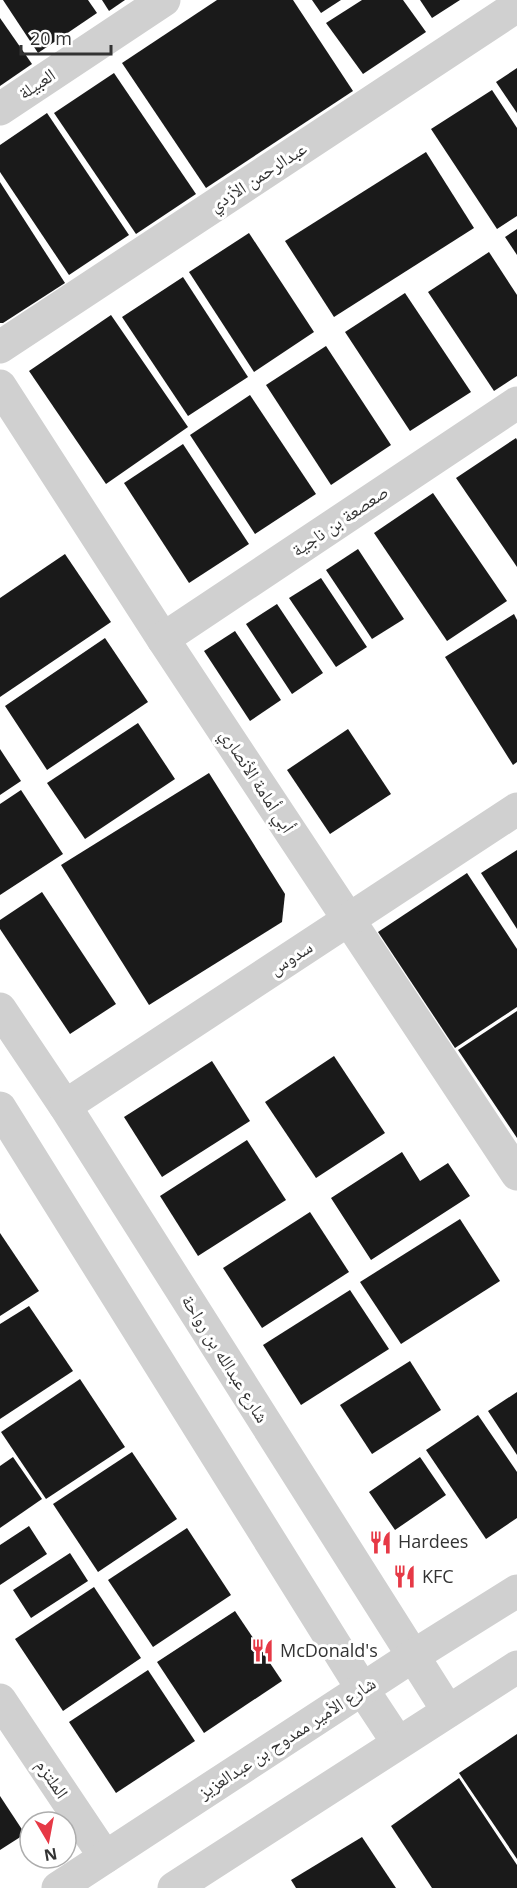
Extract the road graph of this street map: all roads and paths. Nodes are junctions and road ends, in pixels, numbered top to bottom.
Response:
1 (164, 0) edge
2 (517, 6) edge
3 (0, 109) edge
4 (0, 347) edge
5 (0, 386) edge
6 (517, 403) edge
7 (163, 639) junction
8 (517, 809) edge
9 (348, 920) junction
10 (0, 1009) edge
11 (64, 1106) junction
12 (0, 1108) edge
13 (517, 1174) edge
14 (517, 1590) edge
15 (413, 1656) junction
16 (517, 1667) edge
17 (363, 1690) junction
18 (0, 1700) edge
19 (448, 1710) junction
20 (398, 1743) junction
21 (105, 1857) junction
22 (58, 1888) edge
23 (174, 1888) edge

1 - 3 street, العبيلة
2 - 4 street, عبدالرحمن الأزدي
5 - 7 street, أبي أمامة الأنصاري
6 - 7 street, صعصعة بن ناجية
7 - 9 street, أبي أمامة الأنصاري
8 - 9 street, سدوس
9 - 11 street, سدوس
9 - 13 street, أبي أمامة الأنصاري
10 - 11 street, شارع عبدالله بن رواحة
11 - 15 street, شارع عبدالله بن رواحة
12 - 17 street
14 - 15 street, شارع الأمير ممدوح بن عبدالعزيز
15 - 17 street, شارع الأمير ممدوح بن عبدالعزيز
15 - 19 street, شارع عبدالله بن رواحة
16 - 19 street
17 - 20 street
17 - 21 street, شارع الأمير ممدوح بن عبدالعزيز
18 - 21 street, الملتزم
19 - 20 street
20 - 23 street
21 - 22 street, شارع الأمير ممدوح بن عبدالعزيز

